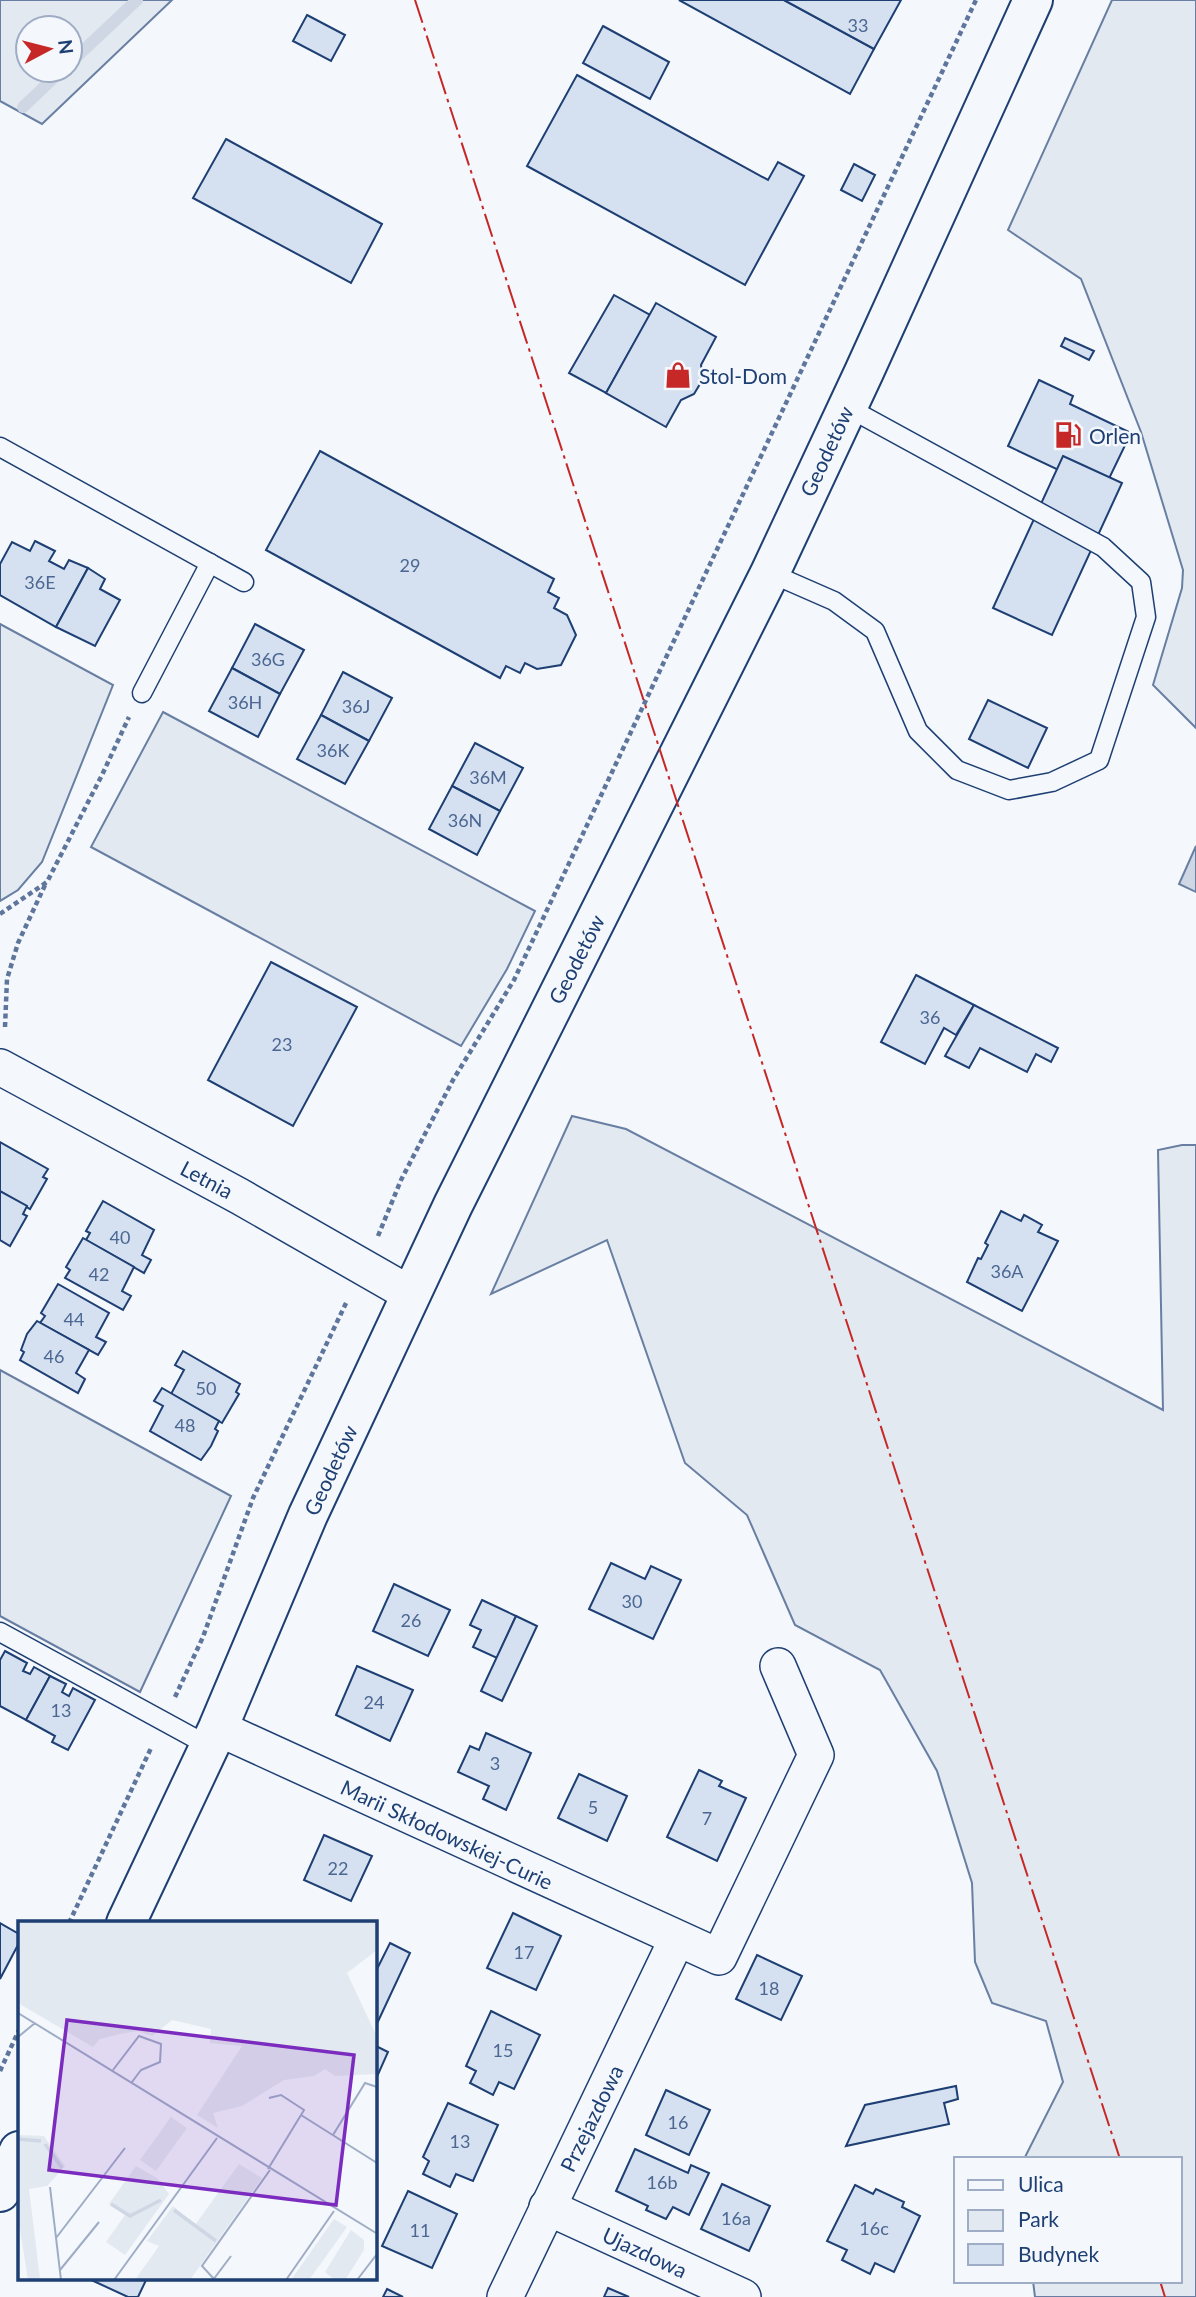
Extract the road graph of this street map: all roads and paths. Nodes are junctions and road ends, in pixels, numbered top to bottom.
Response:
1 (976, 0) edge
2 (1033, 0) edge
3 (846, 407) junction
4 (0, 447) edge
5 (210, 563) junction
6 (770, 573) junction
7 (244, 582) dead end
8 (142, 693) joint
9 (47, 882) junction
10 (0, 914) edge
11 (5, 1027) dead end
12 (0, 1067) edge
13 (364, 1268) junction
14 (412, 1295) junction
15 (0, 1632) edge
16 (778, 1666) dead end
17 (163, 1722) junction
18 (213, 1737) junction
19 (70, 1921) edge
20 (127, 1921) edge
21 (677, 1939) junction
22 (18, 2032) edge
23 (0, 2071) edge
24 (18, 2153) edge
25 (0, 2192) edge
26 (547, 2207) junction
27 (505, 2297) edge
28 (743, 2297) edge

1 - 13 path
2 - 3 main road, Geodetów
3 - 6 main road, Geodetów
3 - 6 lane
4 - 5 lane
5 - 7 lane
5 - 8 lane
6 - 14 main road, Geodetów
8 - 9 path
9 - 10 path
9 - 11 path
12 - 13 street, Letnia
13 - 14 street, Letnia
13 - 17 path
14 - 18 main road, Geodetów
15 - 17 lane
16 - 21 street, Marii Skłodowskiej-Curie
17 - 18 lane
17 - 19 path
18 - 20 main road, Geodetów
18 - 21 street, Marii Skłodowskiej-Curie
21 - 26 street, Przejazdowa
22 - 23 path
24 - 25 main road
26 - 27 street, Przejazdowa
26 - 28 street, Ujazdowa

